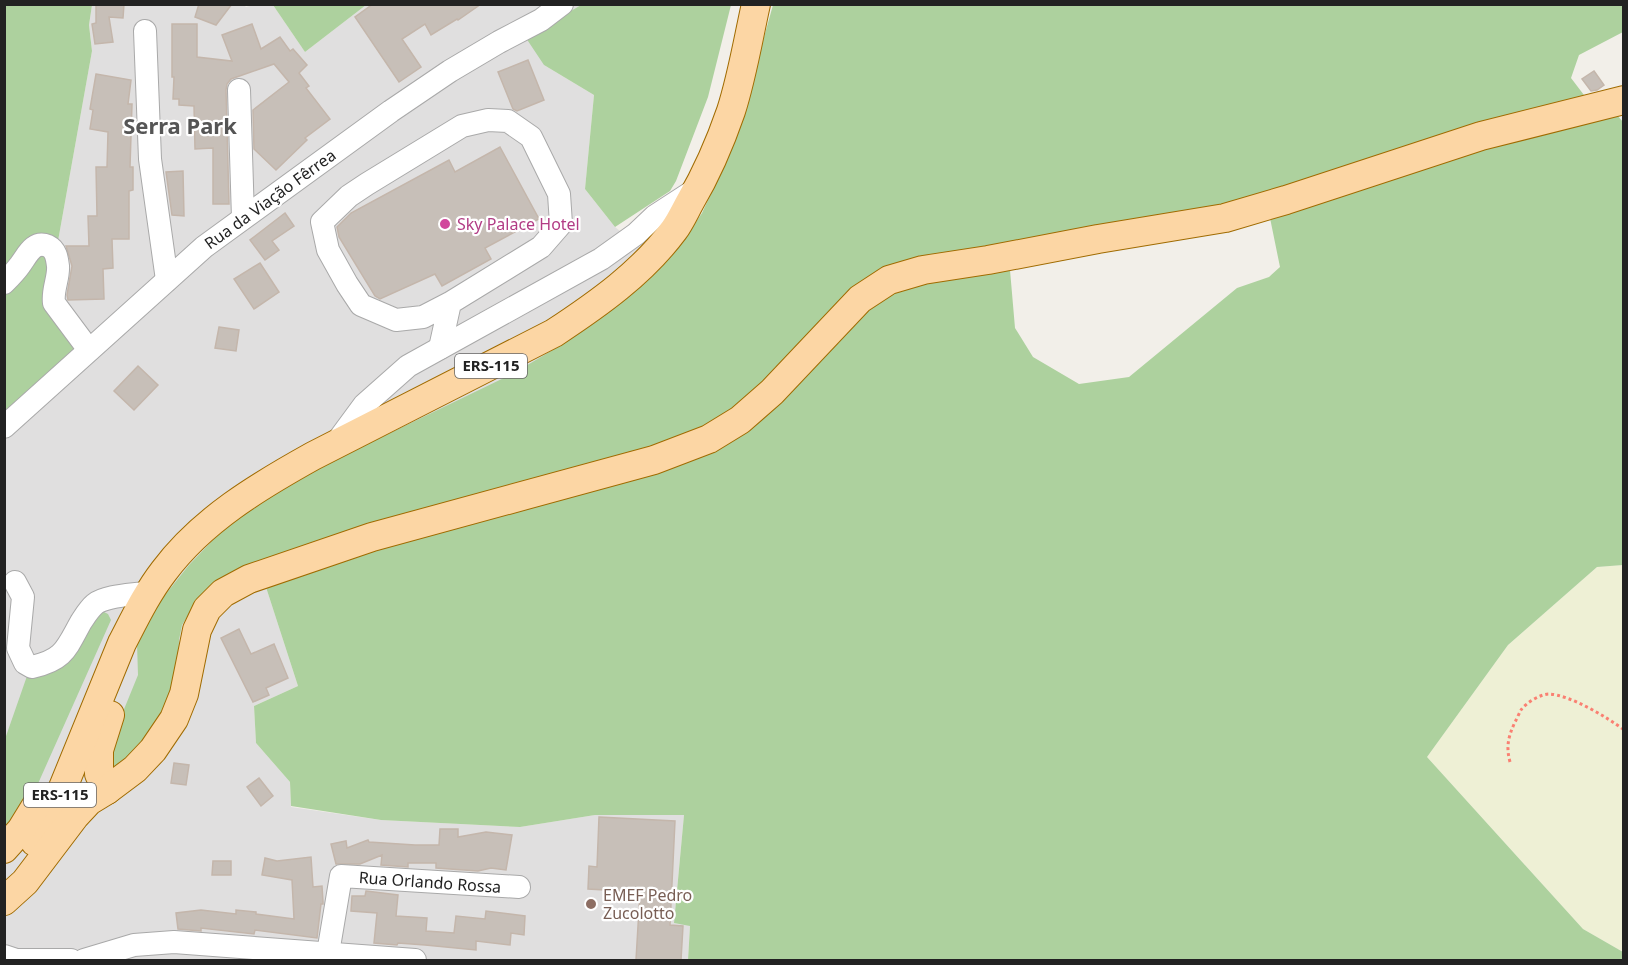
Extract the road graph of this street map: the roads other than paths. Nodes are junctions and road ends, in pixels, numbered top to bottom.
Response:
1 (562, 4) edge
2 (756, 4) edge
3 (145, 31) dead end
4 (239, 90) dead end
5 (1623, 100) edge
6 (699, 187) junction
7 (243, 218) junction
8 (167, 280) junction
9 (4, 283) edge
10 (450, 303) junction
11 (440, 348) junction
12 (89, 350) junction
13 (4, 428) edge
14 (333, 446) junction
15 (15, 582) dead end
16 (149, 592) junction
17 (122, 643) junction
18 (98, 702) junction
19 (107, 790) junction
20 (4, 849) edge
21 (4, 878) edge
22 (519, 887) dead end
23 (4, 901) edge
24 (328, 953) junction
25 (243, 955) edge
26 (4, 956) edge
27 (16, 960) edge
28 (71, 960) edge
29 (84, 960) edge
30 (415, 960) edge

1 - 7 street, Rua da Viação Fêrrea
2 - 6 main road, ERS-115
3 - 8 street
4 - 7 street
5 - 19 main road
6 - 11 street
6 - 14 main road, ERS-115
7 - 8 street, Rua da Viação Fêrrea
8 - 12 street, Rua da Viação Fêrrea
9 - 12 street
10 - 10 street
10 - 11 street
11 - 14 street
12 - 13 street, Rua da Viação Fêrrea
14 - 16 main road, ERS-115
15 - 16 street
16 - 17 main road, ERS-115
17 - 18 main road, ERS-115
17 - 19 main road
18 - 20 main road, ERS-115
18 - 21 main road, ERS-115
19 - 23 main road
22 - 24 street, Rua Orlando Rossa
24 - 25 street
24 - 30 street
25 - 29 street
26 - 27 street
27 - 28 street

